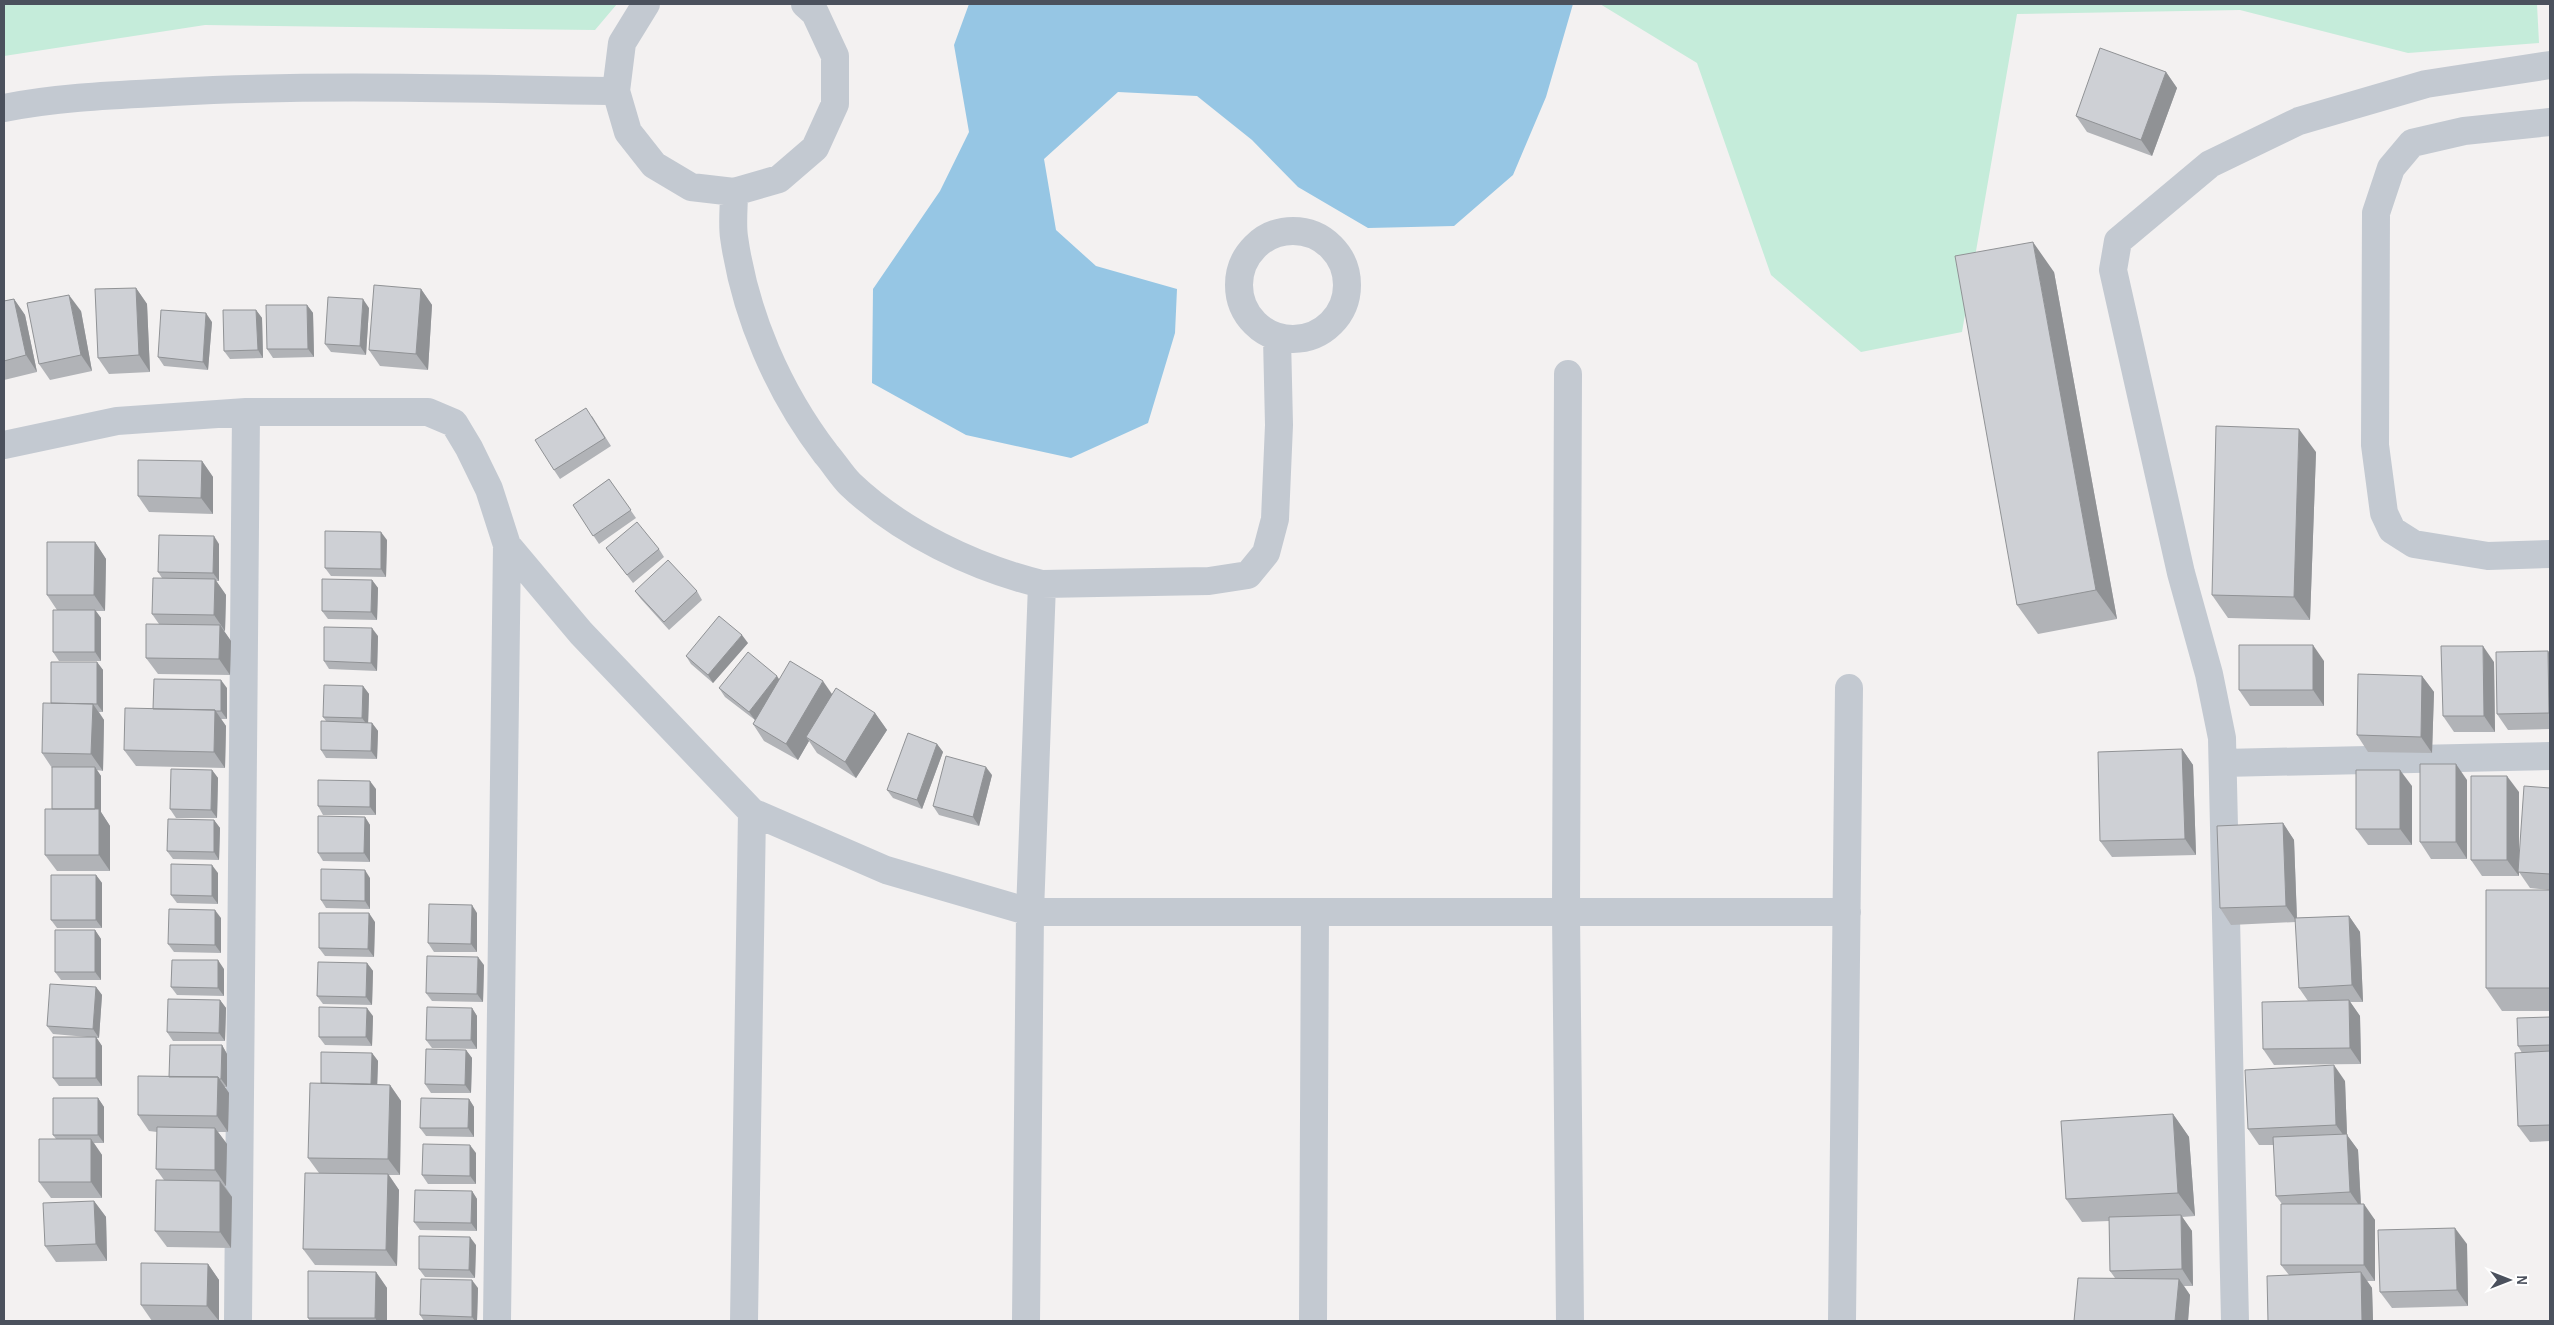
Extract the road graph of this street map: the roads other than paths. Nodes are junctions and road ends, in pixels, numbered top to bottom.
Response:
1 (646, 4) edge
2 (805, 4) edge
3 (2550, 65) edge
4 (616, 91) junction
5 (4, 108) edge
6 (2550, 122) edge
7 (734, 192) junction
8 (1277, 338) dead end
9 (1568, 374) dead end
10 (246, 412) junction
11 (4, 444) edge
12 (508, 545) junction
13 (2550, 554) edge
14 (1042, 584) junction
15 (1849, 688) dead end
16 (2550, 756) edge
17 (2223, 763) junction
18 (752, 812) junction
19 (1030, 912) junction
20 (1315, 912) junction
21 (1566, 912) junction
22 (1847, 912) junction
23 (238, 1321) edge
24 (497, 1321) edge
25 (744, 1321) edge
26 (1026, 1321) edge
27 (1313, 1321) edge
28 (1570, 1321) edge
29 (1842, 1321) edge
30 (2235, 1321) edge

1 - 4 street
2 - 7 street
3 - 17 street
4 - 5 street
4 - 7 street
6 - 13 street
7 - 14 street
8 - 14 street
9 - 21 street
10 - 11 street
10 - 12 street
10 - 23 street
12 - 18 street
12 - 24 street
14 - 19 street
15 - 22 street
16 - 17 street
17 - 30 street
18 - 19 street
18 - 25 street
19 - 20 street
19 - 26 street
20 - 21 street
20 - 27 street
21 - 22 street
21 - 28 street
22 - 29 street

